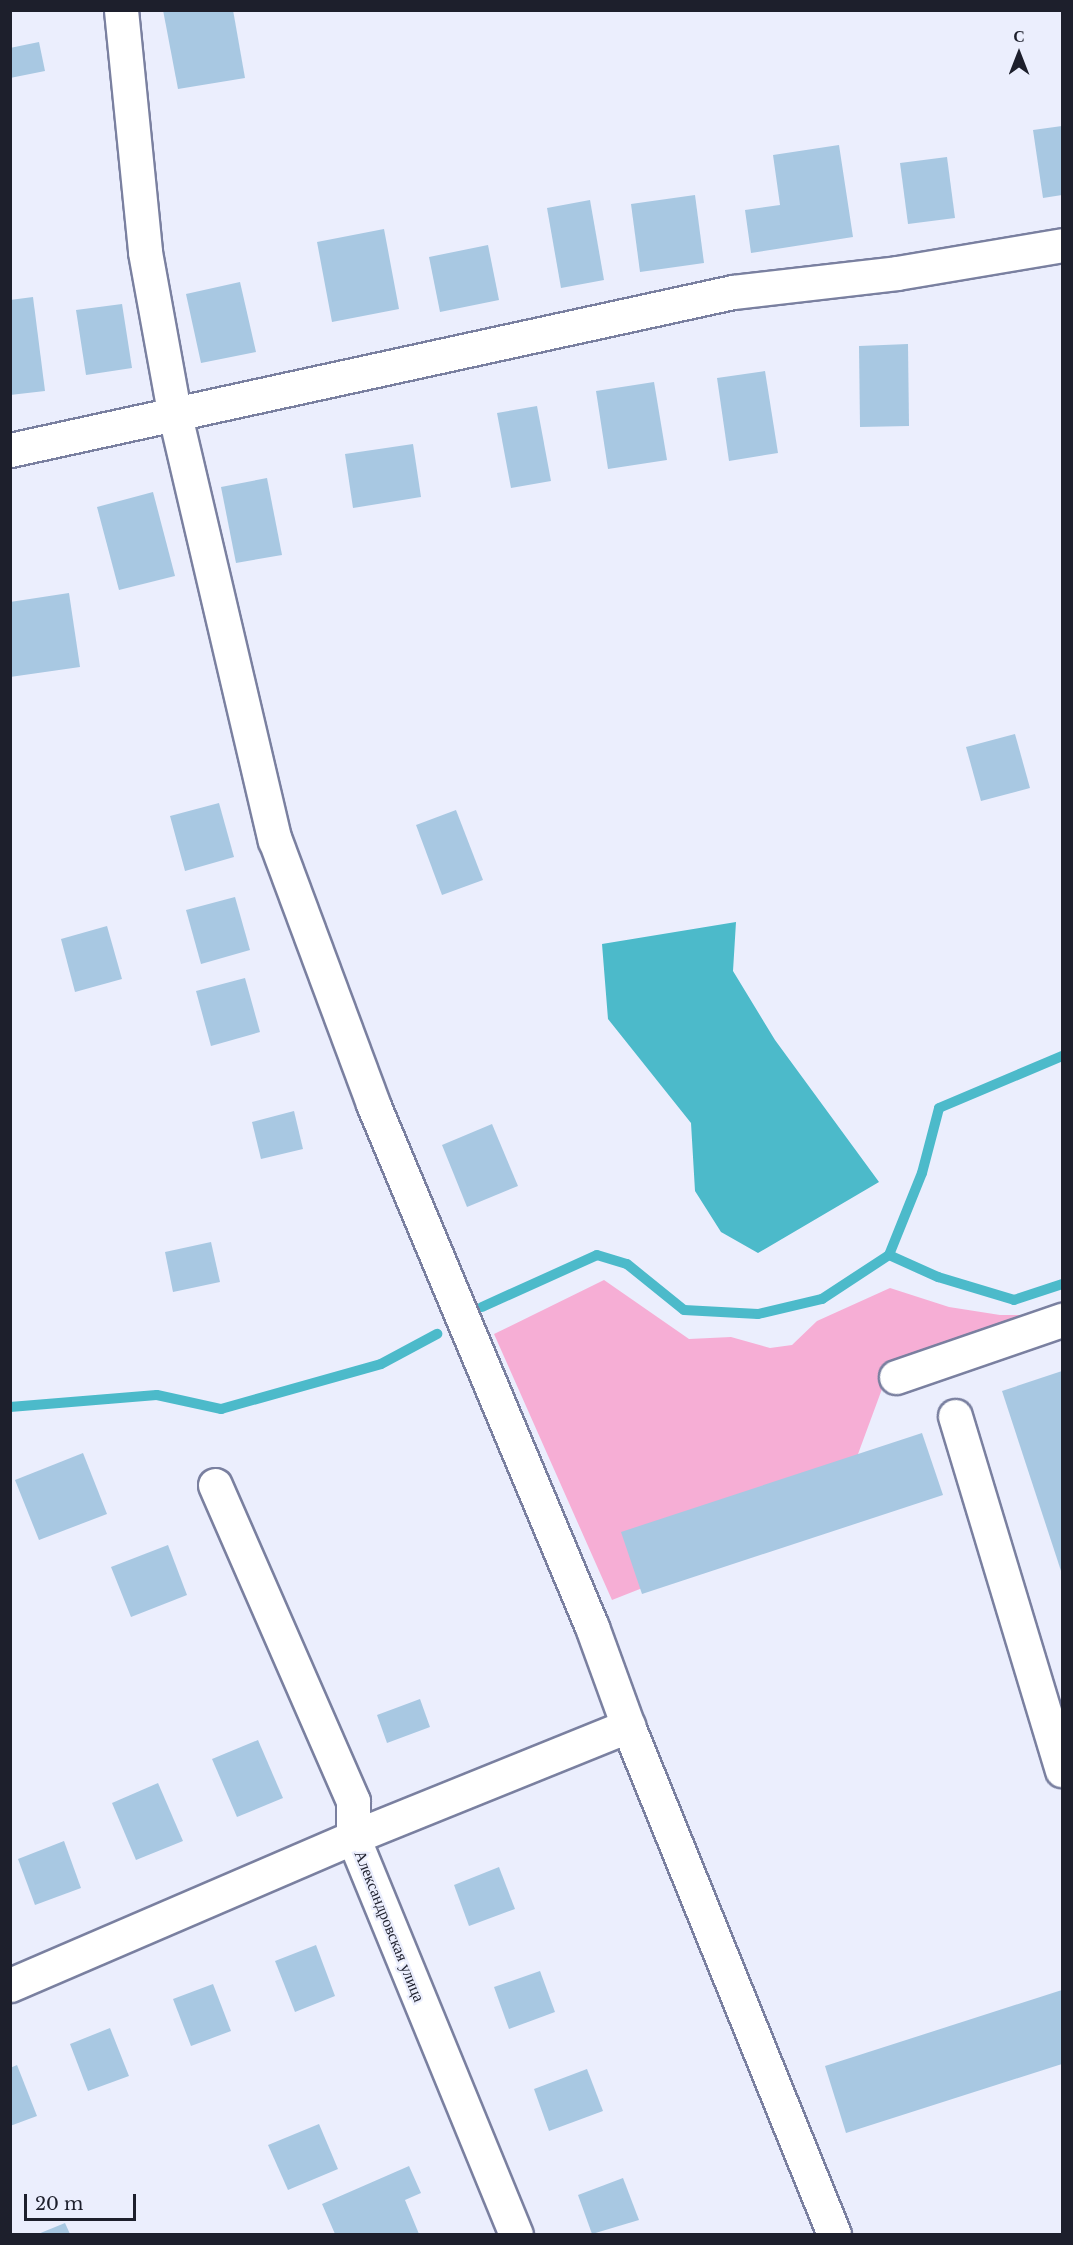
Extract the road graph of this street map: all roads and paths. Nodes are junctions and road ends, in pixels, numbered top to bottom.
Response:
1 (121, 10) edge
2 (1062, 245) edge
3 (174, 411) junction
4 (10, 450) edge
5 (1062, 1320) edge
6 (896, 1377) dead end
7 (955, 1416) dead end
8 (215, 1485) dead end
9 (628, 1726) junction
10 (1062, 1770) edge
11 (353, 1837) junction
12 (10, 1985) edge
13 (516, 2235) edge
14 (834, 2235) edge

1 - 3 street
2 - 3 street
3 - 4 street
3 - 9 street
5 - 6 street
7 - 10 street
8 - 11 street, Александровская улица
9 - 11 street
9 - 14 street
11 - 12 street
11 - 13 street, Александровская улица

